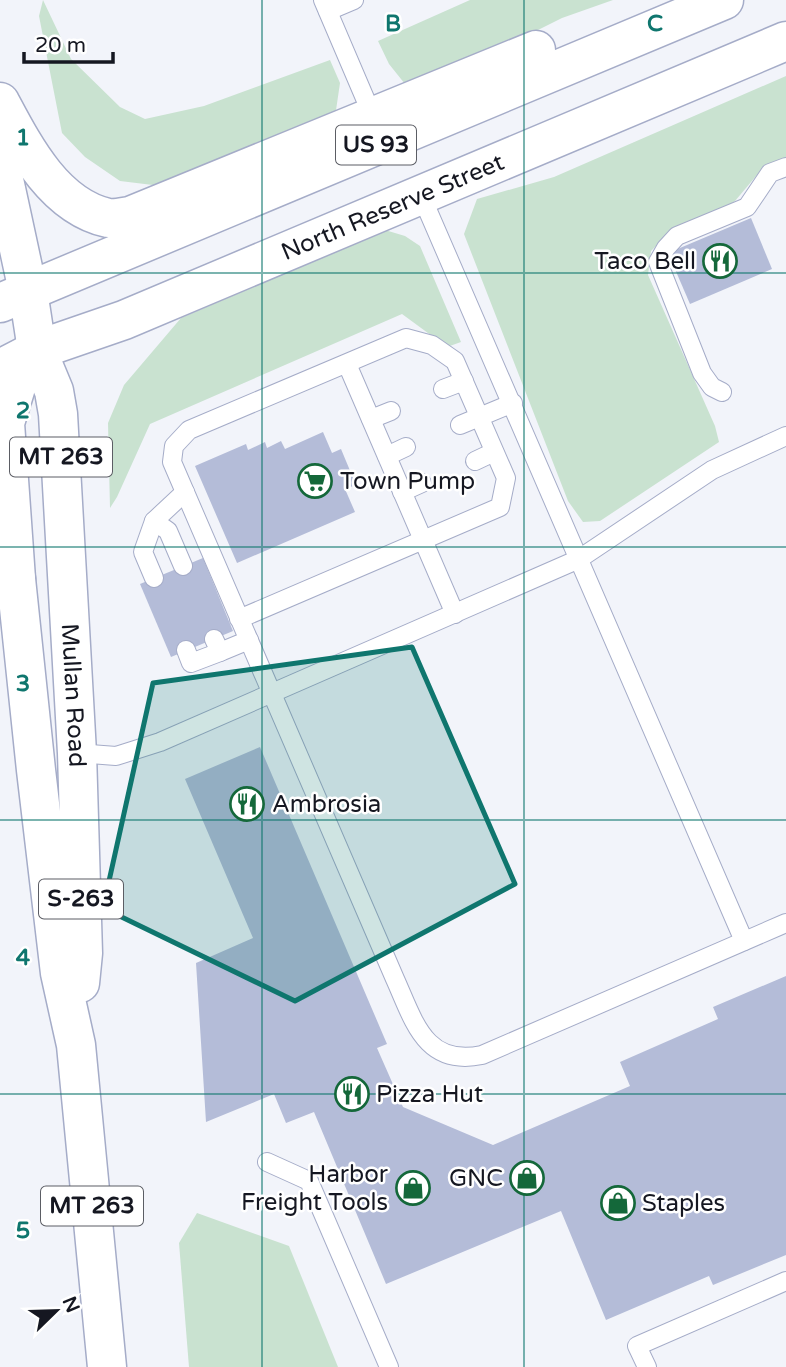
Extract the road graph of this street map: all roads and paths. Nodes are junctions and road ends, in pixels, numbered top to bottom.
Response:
1 (354, 0) edge
2 (683, 0) edge
3 (724, 0) edge
4 (326, 6) edge
5 (786, 41) edge
6 (0, 102) edge
7 (367, 103) dead end
8 (0, 161) edge
9 (786, 167) edge
10 (421, 195) junction
11 (14, 297) edge
12 (37, 350) junction
13 (347, 364) junction
14 (0, 369) edge
15 (464, 381) junction
16 (443, 389) dead end
17 (722, 392) dead end
18 (513, 403) junction
19 (391, 411) dead end
20 (479, 417) junction
21 (371, 419) junction
22 (460, 425) dead end
23 (786, 436) edge
24 (406, 447) dead end
25 (495, 452) junction
26 (387, 456) junction
27 (475, 461) dead end
28 (422, 483) dead end
29 (185, 492) junction
30 (402, 492) junction
31 (0, 513) edge
32 (154, 521) junction
33 (424, 541) junction
34 (579, 559) junction
35 (183, 566) dead end
36 (154, 578) dead end
37 (16, 579) junction
38 (455, 614) junction
39 (239, 618) junction
40 (249, 640) junction
41 (186, 650) dead end
42 (271, 694) junction
43 (77, 753) junction
44 (786, 923) edge
45 (744, 941) junction
46 (76, 1045) junction
47 (267, 1162) dead end
48 (786, 1281) edge
49 (107, 1367) edge
50 (388, 1367) edge
51 (647, 1367) edge

1 - 4 lane
2 - 6 main road
3 - 11 main road, US 93
4 - 7 lane
5 - 10 main road, North Reserve Street / US 93
8 - 11 main road, Mullan Road
9 - 17 lane
10 - 12 main road, North Reserve Street / US 93
10 - 18 lane
11 - 12 main road, Mullan Road
12 - 14 main road, North Reserve Street / US 93
12 - 37 main road, Mullan Road / MT 263
12 - 43 main road, Mullan Road / MT 263
13 - 15 lane
13 - 21 lane
13 - 29 lane
15 - 16 lane
15 - 20 lane
18 - 20 lane
18 - 34 lane
19 - 21 lane
20 - 22 lane
20 - 25 lane
21 - 26 lane
23 - 34 lane
24 - 26 lane
25 - 27 lane
25 - 33 lane
26 - 30 lane
28 - 30 lane
29 - 32 lane
29 - 39 lane
30 - 33 lane
31 - 37 main road
32 - 35 lane
32 - 36 lane
33 - 38 lane
33 - 39 lane
34 - 38 lane
34 - 45 lane
37 - 46 main road, Mullan Road / MT 263
38 - 42 lane
39 - 40 lane
40 - 41 lane
40 - 42 lane
42 - 43 lane
42 - 45 lane
43 - 46 main road, Mullan Road / S-263
44 - 45 lane
46 - 49 main road, Mullan Road / MT 263
47 - 50 lane
48 - 51 lane

